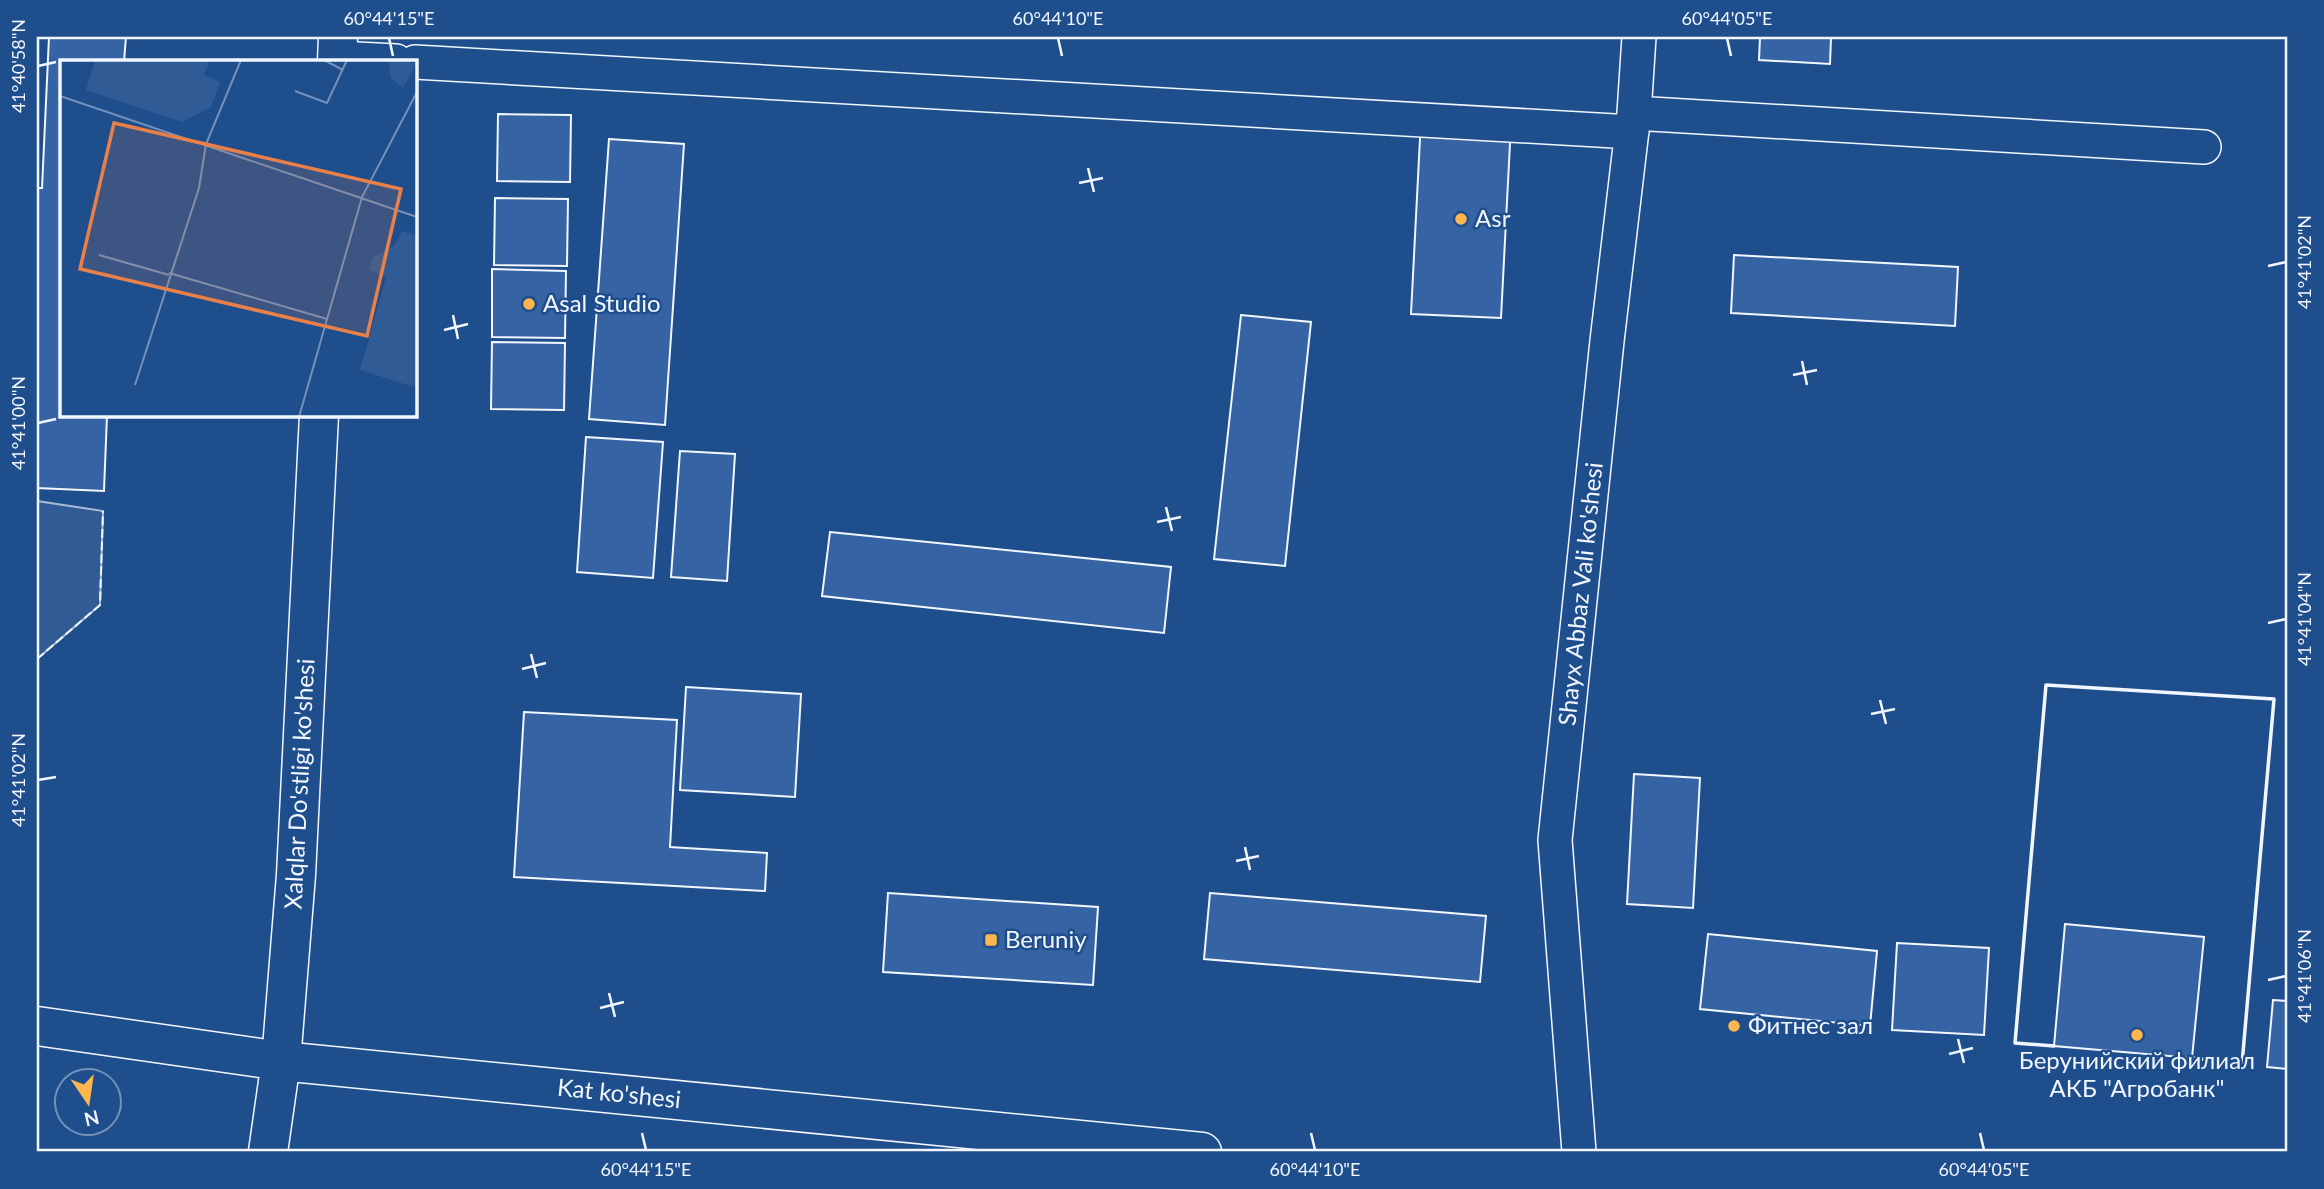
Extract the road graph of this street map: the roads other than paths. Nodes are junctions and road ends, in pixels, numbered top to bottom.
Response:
1 (1639, 37) edge
2 (337, 52) edge
3 (389, 60) edge
4 (416, 62) edge
5 (1633, 122) junction
6 (2204, 147) dead end
7 (319, 416) edge
8 (37, 1026) edge
9 (281, 1061) junction
10 (268, 1152) edge
11 (1202, 1152) edge
12 (1579, 1152) edge

1 - 5 street, Shayx Abbaz Vali ko'shesi
2 - 3 street
4 - 5 street
5 - 6 street
5 - 12 street, Shayx Abbaz Vali ko'shesi
7 - 9 street, Xalqlar Do'stligi ko'shesi
8 - 9 street, Kat ko'shesi
9 - 10 street, Xalqlar Do'stligi ko'shesi
9 - 11 street, Kat ko'shesi

